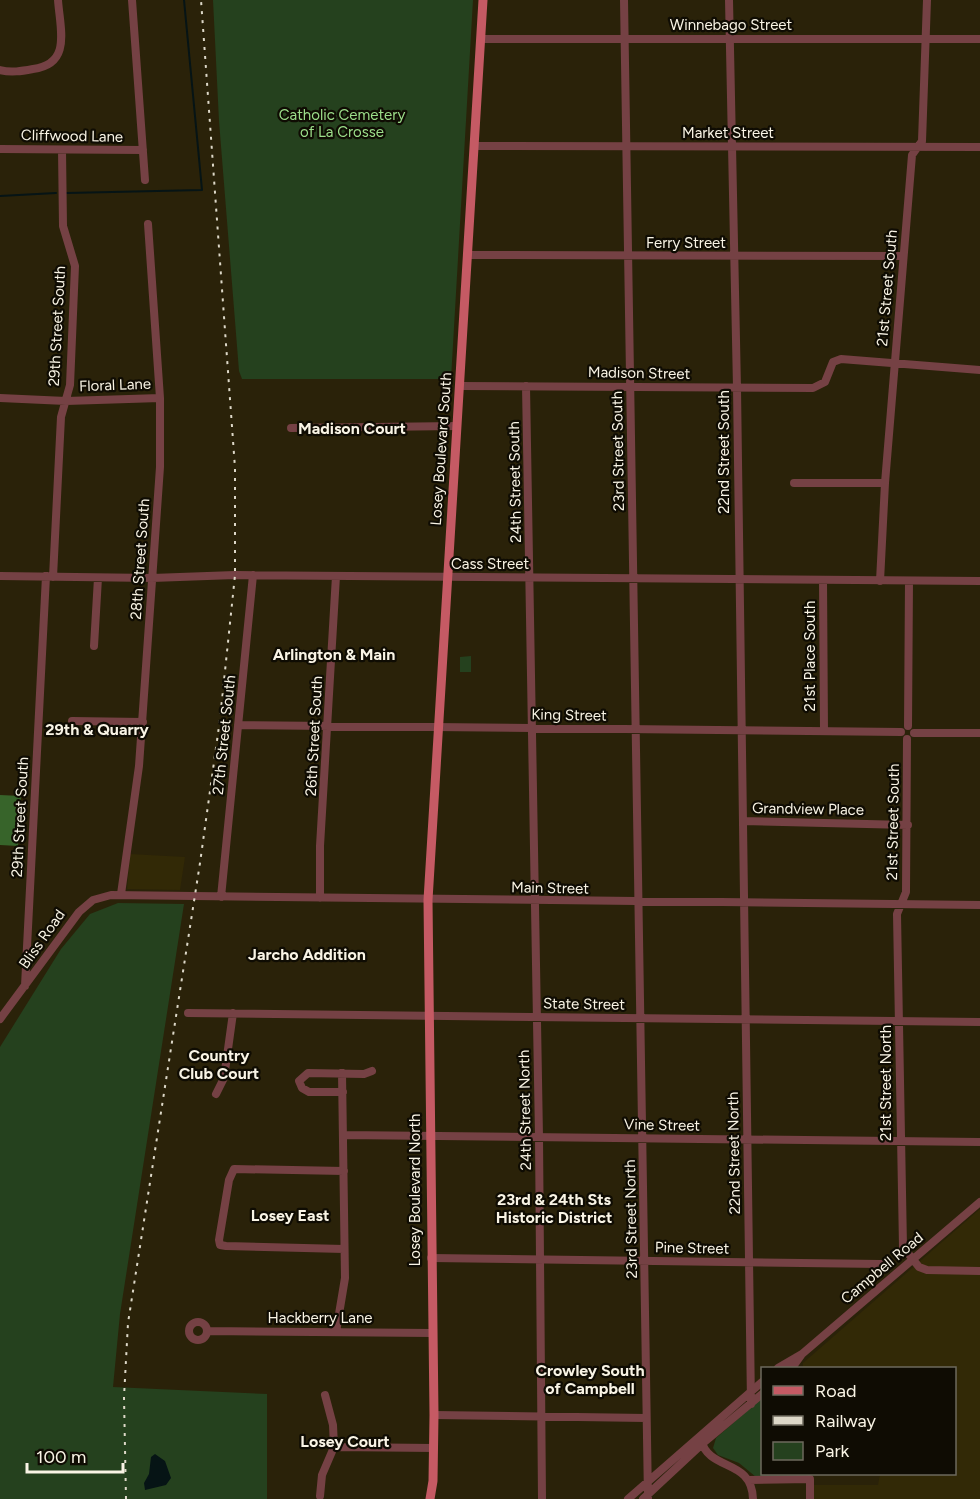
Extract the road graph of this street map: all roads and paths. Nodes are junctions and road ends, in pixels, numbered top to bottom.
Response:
1 (58, 0) edge
2 (132, 0) edge
3 (483, 0) edge
4 (624, 0) edge
5 (729, 0) edge
6 (927, 0) edge
7 (482, 39) junction
8 (625, 39) junction
9 (730, 39) junction
10 (925, 39) junction
11 (980, 39) edge
12 (0, 70) edge
13 (475, 146) junction
14 (626, 146) junction
15 (731, 147) junction
16 (916, 147) junction
17 (980, 147) edge
18 (0, 149) edge
19 (62, 150) junction
20 (143, 150) junction
21 (145, 180) dead end
22 (148, 224) dead end
23 (468, 255) junction
24 (628, 256) junction
25 (732, 256) junction
26 (903, 256) junction
27 (895, 363) junction
28 (980, 370) edge
29 (460, 386) junction
30 (526, 386) junction
31 (631, 386) junction
32 (737, 388) junction
33 (0, 398) edge
34 (160, 398) junction
35 (66, 400) junction
36 (458, 426) junction
37 (291, 428) dead end
38 (794, 483) dead end
39 (885, 483) junction
40 (253, 575) junction
41 (0, 576) edge
42 (49, 576) junction
43 (336, 576) junction
44 (447, 577) junction
45 (98, 578) junction
46 (152, 578) junction
47 (530, 578) junction
48 (634, 578) junction
49 (739, 578) junction
50 (823, 580) junction
51 (909, 580) junction
52 (880, 581) junction
53 (980, 581) edge
54 (94, 646) dead end
55 (72, 721) dead end
56 (143, 722) junction
57 (238, 725) junction
58 (327, 726) junction
59 (438, 726) junction
60 (908, 726) junction
61 (532, 728) junction
62 (636, 729) junction
63 (741, 731) junction
64 (824, 731) junction
65 (901, 732) junction
66 (914, 733) junction
67 (980, 733) edge
68 (908, 739) junction
69 (743, 822) junction
70 (908, 825) junction
71 (120, 894) junction
72 (221, 897) junction
73 (320, 898) junction
74 (428, 900) junction
75 (535, 901) junction
76 (639, 902) junction
77 (745, 903) junction
78 (902, 904) junction
79 (980, 905) edge
80 (25, 988) junction
81 (188, 1013) dead end
82 (233, 1013) junction
83 (428, 1016) junction
84 (537, 1017) junction
85 (641, 1018) junction
86 (0, 1019) edge
87 (746, 1019) junction
88 (900, 1021) junction
89 (980, 1022) edge
90 (372, 1071) dead end
91 (342, 1073) junction
92 (343, 1092) junction
93 (216, 1094) dead end
94 (343, 1135) junction
95 (430, 1136) junction
96 (539, 1137) junction
97 (644, 1138) junction
98 (748, 1140) junction
99 (900, 1141) junction
100 (980, 1142) edge
101 (344, 1171) junction
102 (980, 1202) edge
103 (344, 1249) junction
104 (431, 1258) junction
105 (540, 1260) junction
106 (912, 1260) junction
107 (646, 1261) junction
108 (749, 1262) junction
109 (881, 1264) dead end
110 (980, 1271) edge
111 (208, 1331) dead end
112 (336, 1332) junction
113 (432, 1333) junction
114 (802, 1354) junction
115 (780, 1367) edge
116 (793, 1367) edge
117 (761, 1383) edge
118 (751, 1393) junction
119 (325, 1395) dead end
120 (761, 1395) edge
121 (751, 1404) junction
122 (434, 1415) junction
123 (542, 1417) junction
124 (646, 1418) junction
125 (701, 1440) junction
126 (334, 1447) junction
127 (434, 1448) junction
128 (749, 1480) junction
129 (433, 1481) junction
130 (647, 1484) junction
131 (320, 1496) dead end
132 (646, 1498) edge
133 (430, 1499) edge
134 (438, 1499) edge
135 (542, 1499) edge
136 (628, 1499) edge
137 (753, 1499) edge
138 (810, 1499) edge

1 - 12 street
2 - 20 street
3 - 7 main road, Losey Boulevard South
4 - 8 street, 23rd Street South
5 - 9 street, 22nd Street South
6 - 10 street, 21st Street South
7 - 8 street, Winnebago Street
7 - 13 main road, Losey Boulevard South
8 - 9 street, Winnebago Street
8 - 14 street, 23rd Street South
9 - 10 street, Winnebago Street
9 - 15 street, 22nd Street South
10 - 11 street, Winnebago Street
10 - 16 street, 21st Street South
13 - 14 street, Market Street
13 - 23 main road, Losey Boulevard South
14 - 15 street, Market Street
14 - 24 street, 23rd Street South
15 - 16 street, Market Street
15 - 25 street, 22nd Street South
16 - 17 street, Market Street
16 - 26 street, 21st Street South
18 - 19 street, Cliffwood Lane
19 - 20 street, Cliffwood Lane
19 - 35 street, 29th Street South
20 - 21 street
22 - 34 street, 28th Street South
23 - 24 street, Ferry Street
23 - 29 main road, Losey Boulevard South
24 - 25 street, Ferry Street
24 - 31 street, 23rd Street South
25 - 26 street, Ferry Street
25 - 32 street, 22nd Street South
26 - 27 street, 21st Street South
27 - 28 street, Madison Street
27 - 32 street, Madison Street
27 - 39 street, 21st Street South
29 - 30 street, Madison Street
29 - 36 main road, Losey Boulevard South
30 - 31 street, Madison Street
30 - 47 street, 24th Street South
31 - 32 street, Madison Street
31 - 48 street, 23rd Street South
32 - 49 street, 22nd Street South
33 - 35 street, Floral Lane
34 - 35 street, Floral Lane
34 - 46 street, 28th Street South
35 - 42 street, 29th Street South
36 - 37 street
36 - 44 main road, Losey Boulevard South
38 - 39 street
39 - 52 street, 21st Street South
40 - 43 street, Cass Street
40 - 46 street, Cass Street
40 - 57 street, 27th Street South
41 - 42 street, Cass Street
42 - 45 street, Cass Street
42 - 80 street, 29th Street South
43 - 44 street, Cass Street
43 - 58 street, 26th Street South
44 - 47 street, Cass Street
44 - 59 main road, Losey Boulevard South
45 - 46 street, Cass Street
45 - 54 street
46 - 56 street, 28th Street South
47 - 48 street, Cass Street
47 - 61 street, 24th Street South
48 - 49 street, Cass Street
48 - 62 street, 23rd Street South
49 - 50 street, Cass Street
49 - 63 street, 22nd Street South
50 - 52 street, Cass Street
50 - 64 street, 21st Place South
51 - 52 street, Cass Street
51 - 53 street, Cass Street
51 - 60 street
55 - 56 street
56 - 71 street, 28th Street South
57 - 58 street, King Street
57 - 72 street, 27th Street South
58 - 59 street, King Street
58 - 73 street, 26th Street South
59 - 61 street, King Street
59 - 74 main road, Losey Boulevard South
60 - 65 street
60 - 66 street
61 - 62 street, King Street
61 - 75 street, 24th Street South
62 - 63 street, King Street
62 - 76 street, 23rd Street South
63 - 64 street, King Street
63 - 69 street, 22nd Street South
64 - 65 street, King Street
65 - 68 street
66 - 67 street
66 - 68 street
68 - 70 street, 21st Street South
69 - 70 street, Grandview Place
69 - 77 street, 22nd Street South
70 - 78 street, 21st Street South
71 - 72 street, Main Street
71 - 80 street, Bliss Road
72 - 73 street, Main Street
73 - 74 street, Main Street
74 - 75 street, Main Street
74 - 83 main road, Losey Boulevard North
75 - 76 street, Main Street
75 - 84 street, 24th Street North
76 - 77 street, Main Street
76 - 85 street, 23rd Street North
77 - 78 street, Main Street
77 - 87 street, 22nd Street North
78 - 79 street, Main Street
78 - 88 street, 21st Street North
80 - 86 street, Bliss Road
81 - 82 street, State Street
82 - 83 street, State Street
82 - 93 street
83 - 84 street, State Street
83 - 95 main road, Losey Boulevard North
84 - 85 street, State Street
84 - 96 street, 24th Street North
85 - 87 street, State Street
85 - 97 street, 23rd Street North
87 - 88 street, State Street
87 - 98 street, 22nd Street North
88 - 89 street, State Street
88 - 99 street, 21st Street North
90 - 91 street
91 - 92 street
91 - 92 street
92 - 94 street
94 - 95 street, Vine Street
94 - 101 street
95 - 96 street, Vine Street
95 - 104 main road, Losey Boulevard North
96 - 97 street, Vine Street
96 - 105 street, 24th Street North
97 - 98 street, Vine Street
97 - 107 street, 23rd Street North
98 - 99 street, Vine Street
98 - 108 street, 22nd Street North
99 - 100 street, Vine Street
99 - 106 street, 21st Street North
101 - 103 street
101 - 103 street
102 - 106 street, Campbell Road
103 - 112 street
104 - 105 street, Pine Street
104 - 113 main road, Losey Boulevard North
105 - 107 street, Pine Street
105 - 123 street, 24th Street North
106 - 110 street
106 - 114 street, Campbell Road
107 - 108 street, Pine Street
107 - 124 street, 23rd Street North
108 - 109 street, Pine Street
108 - 118 street, 22nd Street North
111 - 112 street, Hackberry Lane
112 - 113 street, Hackberry Lane
113 - 122 main road, Losey Boulevard North
114 - 115 street, Campbell Road
114 - 116 street, Campbell Road
117 - 118 street
118 - 121 street, 22nd Street North
118 - 125 street
119 - 126 street
120 - 121 street
121 - 125 street
122 - 123 street
122 - 127 main road, Losey Boulevard North
123 - 124 street
123 - 135 street, 24th Street North
124 - 130 street, 23rd Street North
125 - 128 street
125 - 130 street
125 - 132 street
126 - 127 street
126 - 131 street
127 - 129 main road, Losey Boulevard North
128 - 137 street
128 - 138 street
129 - 133 main road, Losey Boulevard North
129 - 134 main road, Losey Boulevard North
130 - 132 street, 23rd Street North
130 - 136 street

